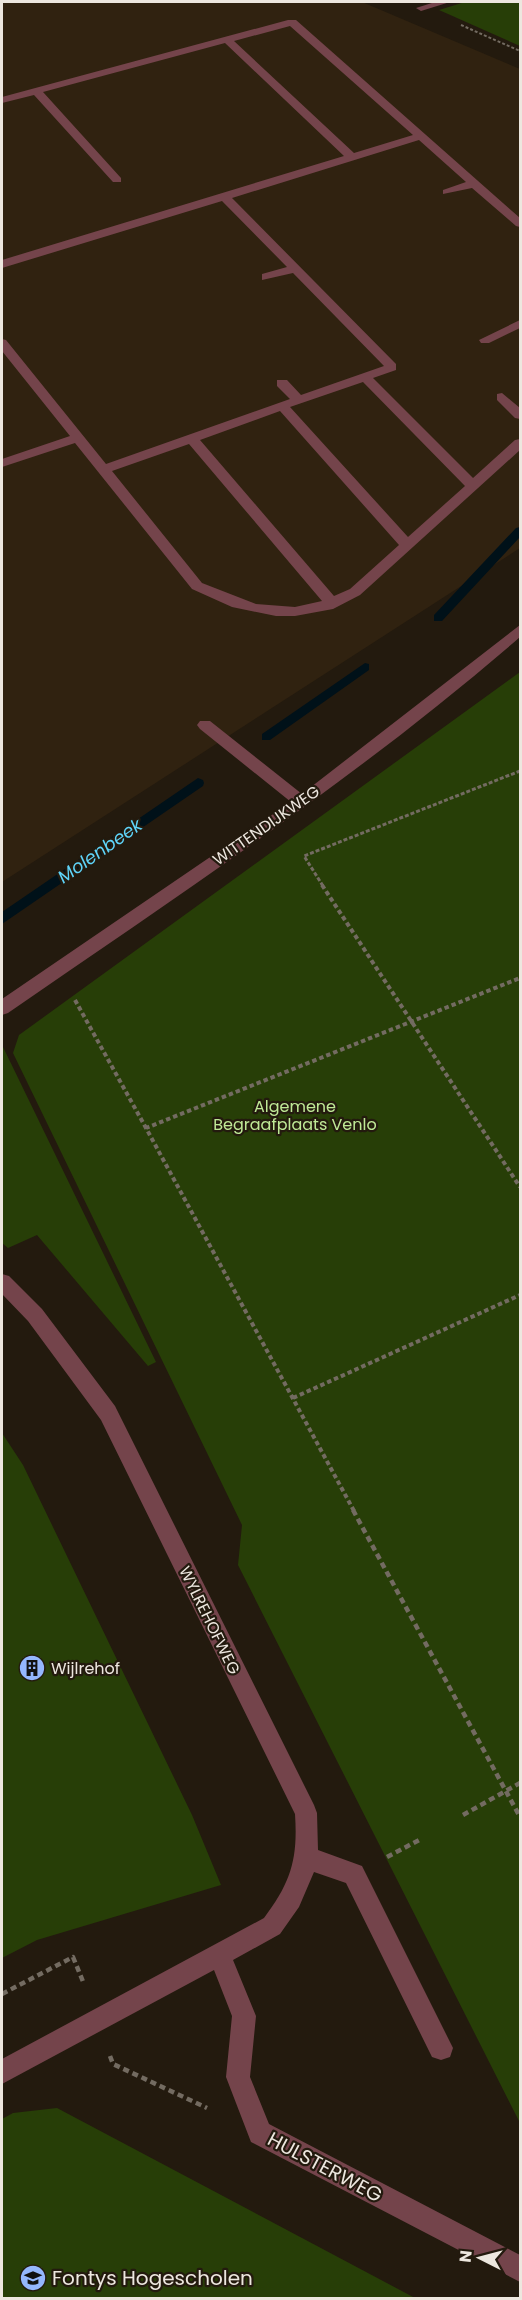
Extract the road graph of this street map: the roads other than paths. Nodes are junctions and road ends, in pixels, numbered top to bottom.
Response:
1 (445, 2) edge
2 (421, 8) road end
3 (226, 40) junction
4 (36, 91) junction
5 (2, 100) edge
6 (422, 136) junction
7 (352, 157) junction
8 (117, 180) dead end
9 (475, 183) junction
10 (447, 192) dead end
11 (224, 196) junction
12 (520, 224) edge
13 (2, 264) edge
14 (295, 268) junction
15 (266, 278) dead end
16 (520, 324) edge
17 (485, 340) dead end
18 (2, 343) edge
19 (365, 377) junction
20 (282, 383) dead end
21 (502, 397) dead end
22 (299, 400) junction
23 (282, 406) junction
24 (520, 415) edge
25 (78, 438) junction
26 (191, 438) junction
27 (520, 443) edge
28 (2, 463) edge
29 (104, 469) junction
30 (473, 486) junction
31 (407, 545) junction
32 (333, 604) junction
33 (520, 630) edge
34 (205, 725) dead end
35 (302, 802) junction
36 (2, 1008) edge
37 (2, 1282) edge
38 (307, 1858) junction
39 (219, 1954) junction
40 (441, 2048) dead end
41 (2, 2072) edge
42 (520, 2269) edge

1 - 2 street
3 - 4 street
3 - 6 street
3 - 7 street
4 - 5 street
4 - 8 street
6 - 7 street
6 - 9 street
7 - 11 street
9 - 10 street
9 - 12 street
11 - 13 street
11 - 14 street
14 - 15 street
14 - 19 street
16 - 17 street
18 - 25 street
19 - 22 street
19 - 30 street
20 - 22 street
21 - 24 street
22 - 23 street
23 - 26 street
23 - 31 street
25 - 28 street
25 - 29 street
26 - 29 street
26 - 32 street
27 - 30 street
29 - 32 street
30 - 31 street
31 - 32 street
33 - 35 street, WITTENDIJKWEG
34 - 35 street
35 - 36 street, WITTENDIJKWEG
37 - 38 street, WYLREHOFWEG
38 - 39 street, WYLREHOFWEG
38 - 40 street
39 - 41 street
39 - 42 street, HULSTERWEG

